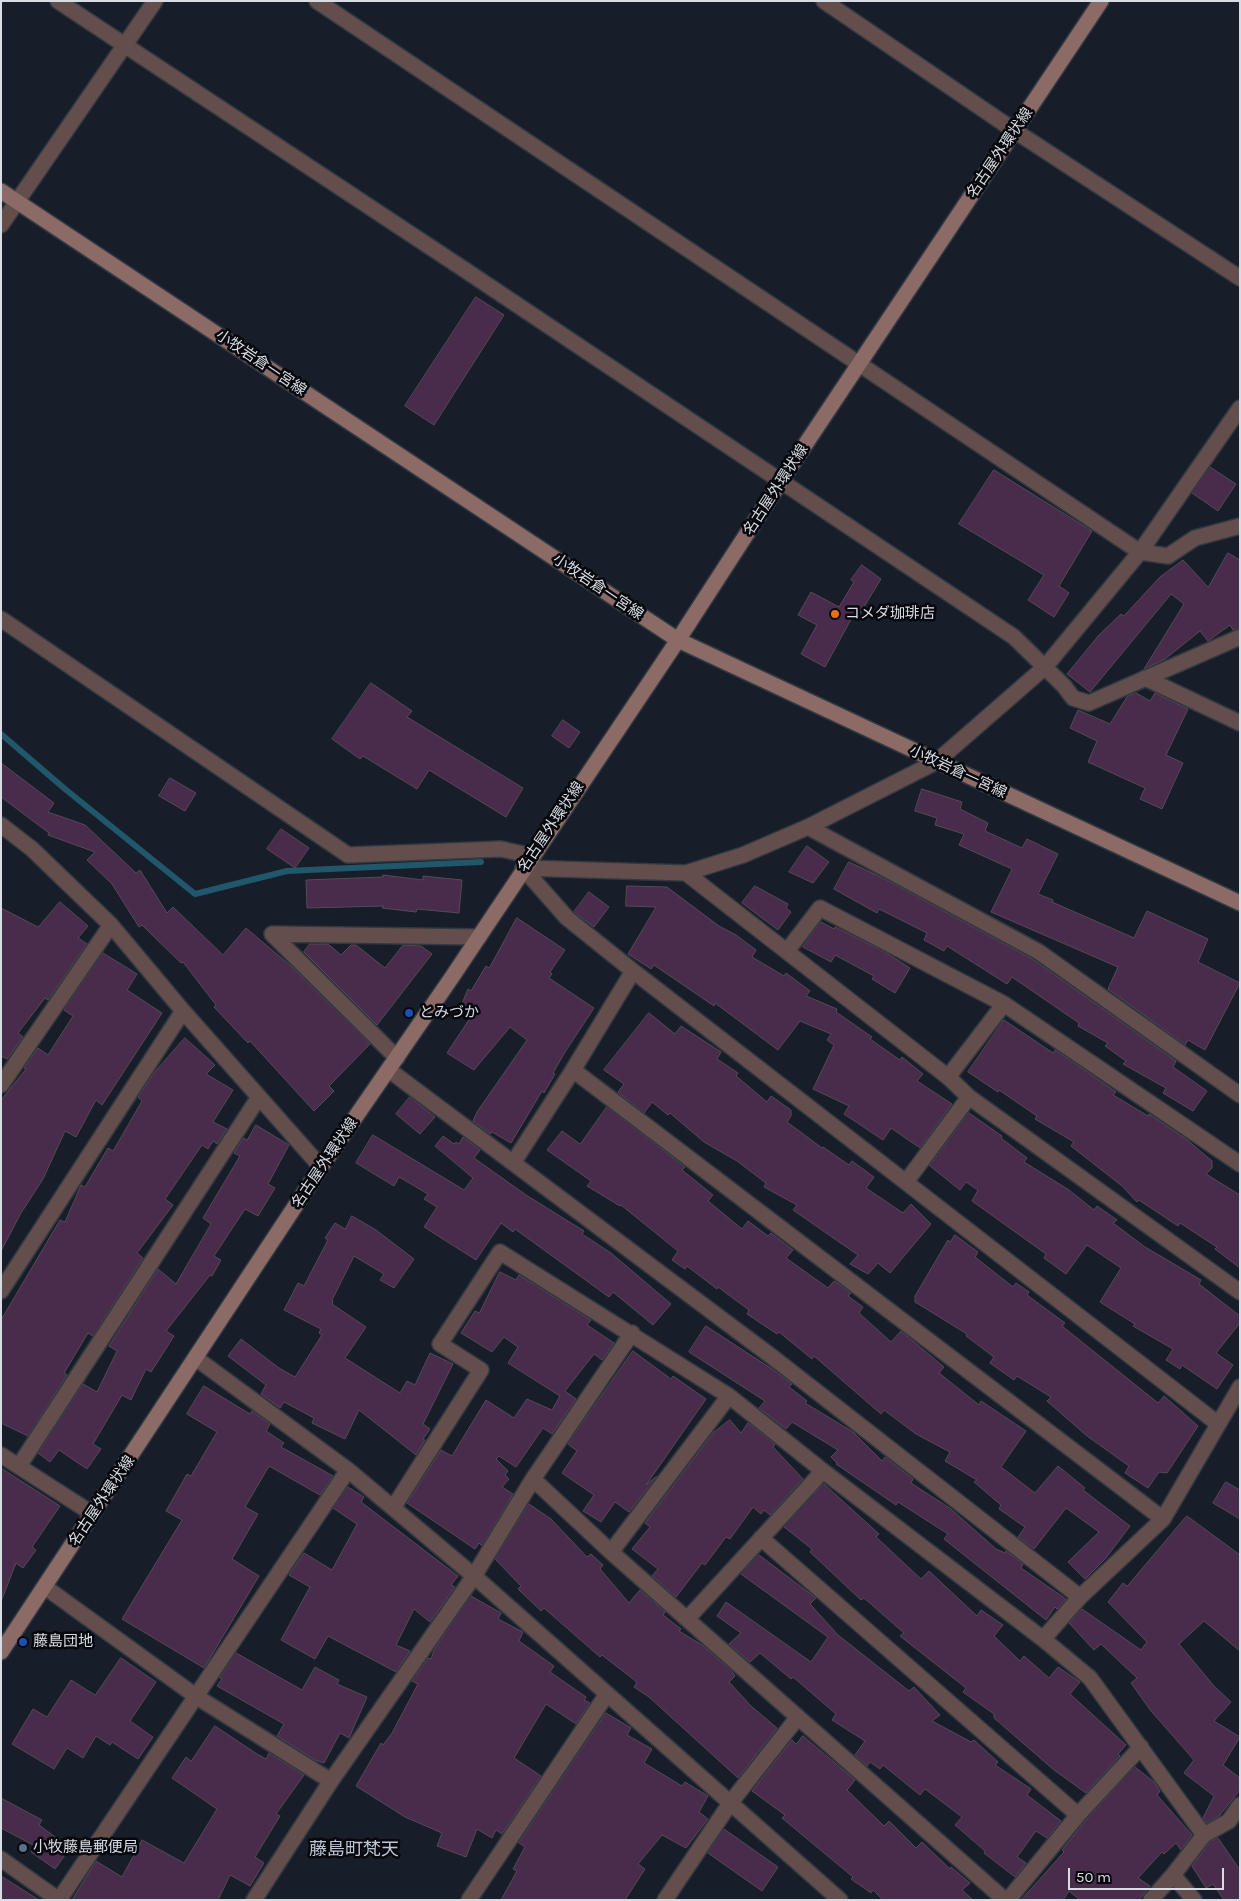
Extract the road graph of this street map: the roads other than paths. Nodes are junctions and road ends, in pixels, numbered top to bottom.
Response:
1 (58, 1) edge
2 (155, 1) edge
3 (317, 1) edge
4 (824, 1) edge
5 (1101, 1) edge
6 (124, 46) junction
7 (1015, 131) junction
8 (1, 190) edge
9 (17, 201) junction
10 (1, 224) edge
11 (1240, 278) edge
12 (860, 365) junction
13 (1240, 408) edge
14 (781, 480) junction
15 (1240, 526) edge
16 (1140, 552) junction
17 (1, 618) edge
18 (1240, 637) edge
19 (678, 640) junction
20 (1045, 667) junction
21 (1145, 678) junction
22 (1240, 722) edge
23 (936, 762) junction
24 (1, 825) edge
25 (808, 827) junction
26 (527, 862) junction
27 (686, 873) junction
28 (1240, 903) edge
29 (111, 925) junction
30 (479, 936) junction
31 (787, 951) junction
32 (633, 971) junction
33 (1004, 1004) junction
34 (182, 1011) junction
35 (393, 1064) junction
36 (573, 1070) junction
37 (948, 1077) junction
38 (1, 1085) edge
39 (1240, 1094) edge
40 (259, 1097) junction
41 (969, 1098) junction
42 (513, 1163) junction
43 (1240, 1164) edge
44 (321, 1167) junction
45 (906, 1182) junction
46 (1, 1291) edge
47 (1240, 1292) edge
48 (632, 1333) junction
49 (197, 1358) junction
50 (1240, 1387) edge
51 (729, 1396) junction
52 (1217, 1423) junction
53 (1, 1455) edge
54 (19, 1466) junction
55 (348, 1470) junction
56 (823, 1471) junction
57 (533, 1479) junction
58 (393, 1508) junction
59 (93, 1514) junction
60 (1163, 1519) junction
61 (761, 1538) junction
62 (611, 1552) junction
63 (474, 1576) junction
64 (44, 1587) junction
65 (1080, 1598) junction
66 (688, 1618) junction
67 (1043, 1639) junction
68 (1, 1652) edge
69 (607, 1694) junction
70 (197, 1696) junction
71 (798, 1717) junction
72 (1141, 1747) junction
73 (331, 1782) junction
74 (731, 1802) junction
75 (1240, 1805) edge
76 (1078, 1815) junction
77 (1204, 1835) junction
78 (1, 1859) edge
79 (1173, 1875) junction
80 (59, 1900) edge
81 (254, 1900) edge
82 (469, 1900) edge
83 (665, 1900) edge
84 (840, 1900) edge
85 (1007, 1900) edge
86 (1151, 1900) edge
87 (1194, 1900) edge

1 - 6 street
2 - 6 street
3 - 12 street
4 - 7 street
5 - 7 main road, 名古屋外環状線
6 - 9 street
6 - 14 street
7 - 11 street
7 - 12 main road, 名古屋外環状線
8 - 9 main road, 小牧岩倉一宮線
9 - 10 street
9 - 19 main road, 小牧岩倉一宮線
12 - 14 main road, 名古屋外環状線
12 - 16 street
13 - 16 street
14 - 19 main road, 名古屋外環状線
14 - 20 street
15 - 16 street
16 - 20 street
17 - 26 street
18 - 21 street
19 - 23 main road, 小牧岩倉一宮線
19 - 26 main road, 名古屋外環状線
20 - 21 street
20 - 23 street
21 - 22 street
23 - 25 street
23 - 28 main road, 小牧岩倉一宮線
24 - 29 street
25 - 27 street
25 - 39 street
26 - 27 street
26 - 30 main road, 名古屋外環状線
26 - 32 street
27 - 31 street
29 - 34 street
29 - 38 street
30 - 35 main road, 名古屋外環状線
30 - 35 street
31 - 33 street
31 - 37 street
32 - 36 street
32 - 45 street
33 - 37 street
33 - 43 street
34 - 40 street
34 - 46 street
35 - 42 street
35 - 44 main road, 名古屋外環状線
36 - 42 street
36 - 60 street
37 - 41 street
40 - 44 street
40 - 54 street
41 - 45 street
41 - 47 street
42 - 65 street
44 - 49 main road, 名古屋外環状線
45 - 52 street
48 - 51 street
48 - 57 street
48 - 58 street
49 - 55 street
49 - 59 main road, 名古屋外環状線
50 - 52 street
51 - 56 street
51 - 62 street
52 - 60 street
53 - 54 street
54 - 59 street
55 - 58 street
55 - 70 street
56 - 61 street
56 - 67 street
57 - 62 street
57 - 63 street
58 - 63 street
59 - 64 main road, 名古屋外環状線
60 - 65 street
61 - 66 street
61 - 76 street
62 - 66 street
63 - 69 street
63 - 73 street
64 - 68 main road, 名古屋外環状線
64 - 70 street
65 - 67 street
66 - 71 street
67 - 72 street
69 - 74 street
69 - 82 street
70 - 73 street
70 - 80 street
71 - 74 street
71 - 85 street
72 - 76 street
72 - 77 street
73 - 81 street
74 - 83 street
74 - 84 street
75 - 77 street
76 - 85 street
77 - 79 street
78 - 80 street
79 - 86 street
79 - 87 street

